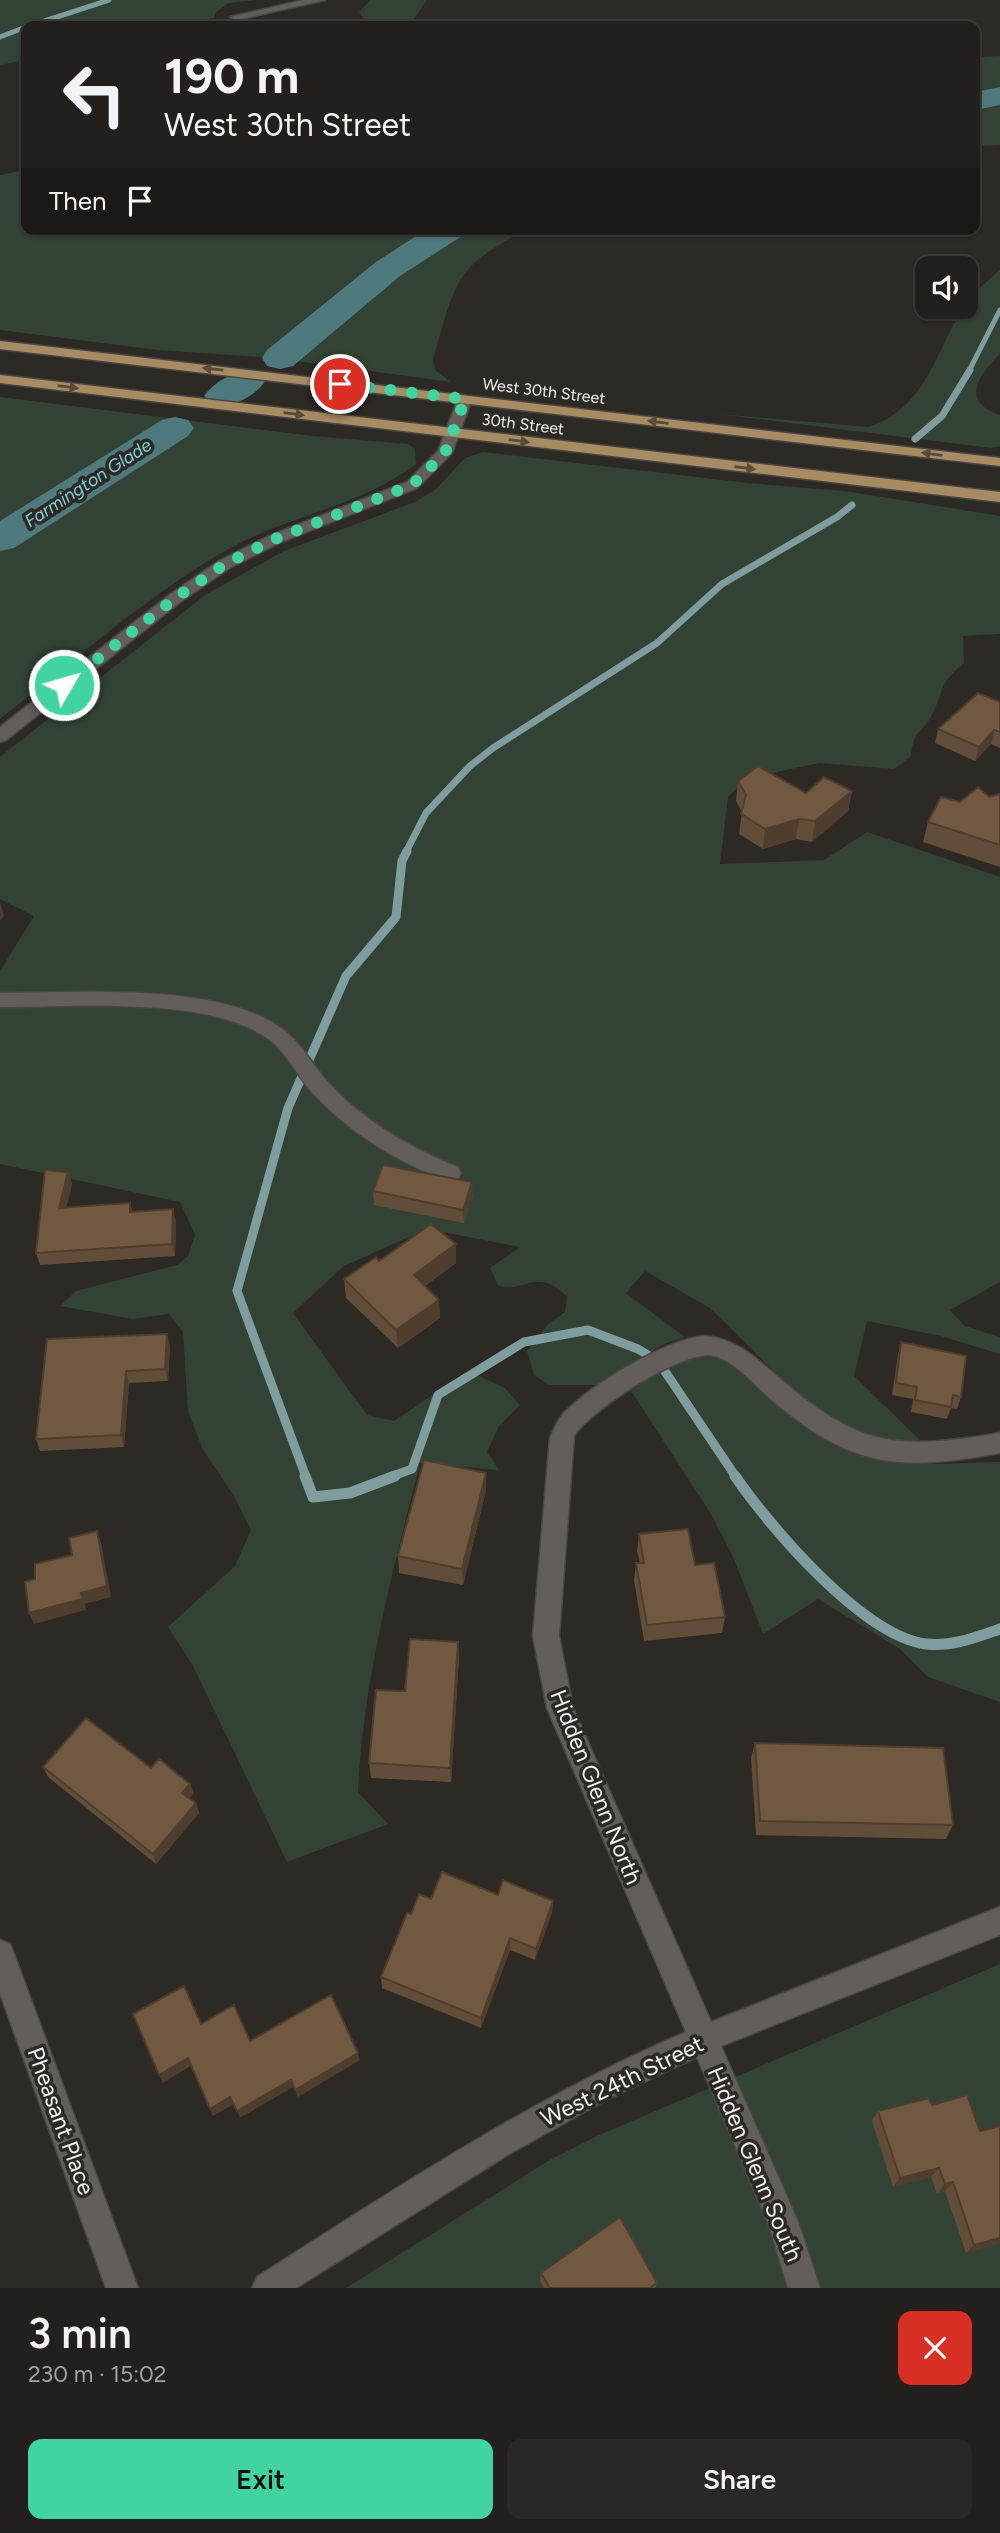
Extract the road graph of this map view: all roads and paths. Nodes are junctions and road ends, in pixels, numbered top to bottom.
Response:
1 (320, 0) edge
2 (236, 17) dead end
3 (0, 345) edge
4 (0, 379) edge
5 (465, 399) junction
6 (453, 433) junction
7 (1000, 462) edge
8 (1000, 498) edge
9 (0, 736) edge
10 (0, 1000) edge
11 (450, 1173) dead end
12 (1000, 1443) edge
13 (1000, 1921) edge
14 (0, 1954) edge
15 (703, 2040) junction
16 (122, 2288) edge
17 (268, 2288) edge
18 (804, 2288) edge

1 - 2 street
5 -> 3 main road, West 30th Street
4 -> 6 main road, 30th Street
5 - 6 street
7 -> 5 main road, West 30th Street
6 -> 8 main road, 30th Street
6 - 9 street
10 - 11 street
12 - 15 street, Hidden Glenn North
13 - 15 street, West 24th Street
14 - 16 street, Pheasant Place
15 - 17 street, West 24th Street
15 - 18 street, Hidden Glenn South

